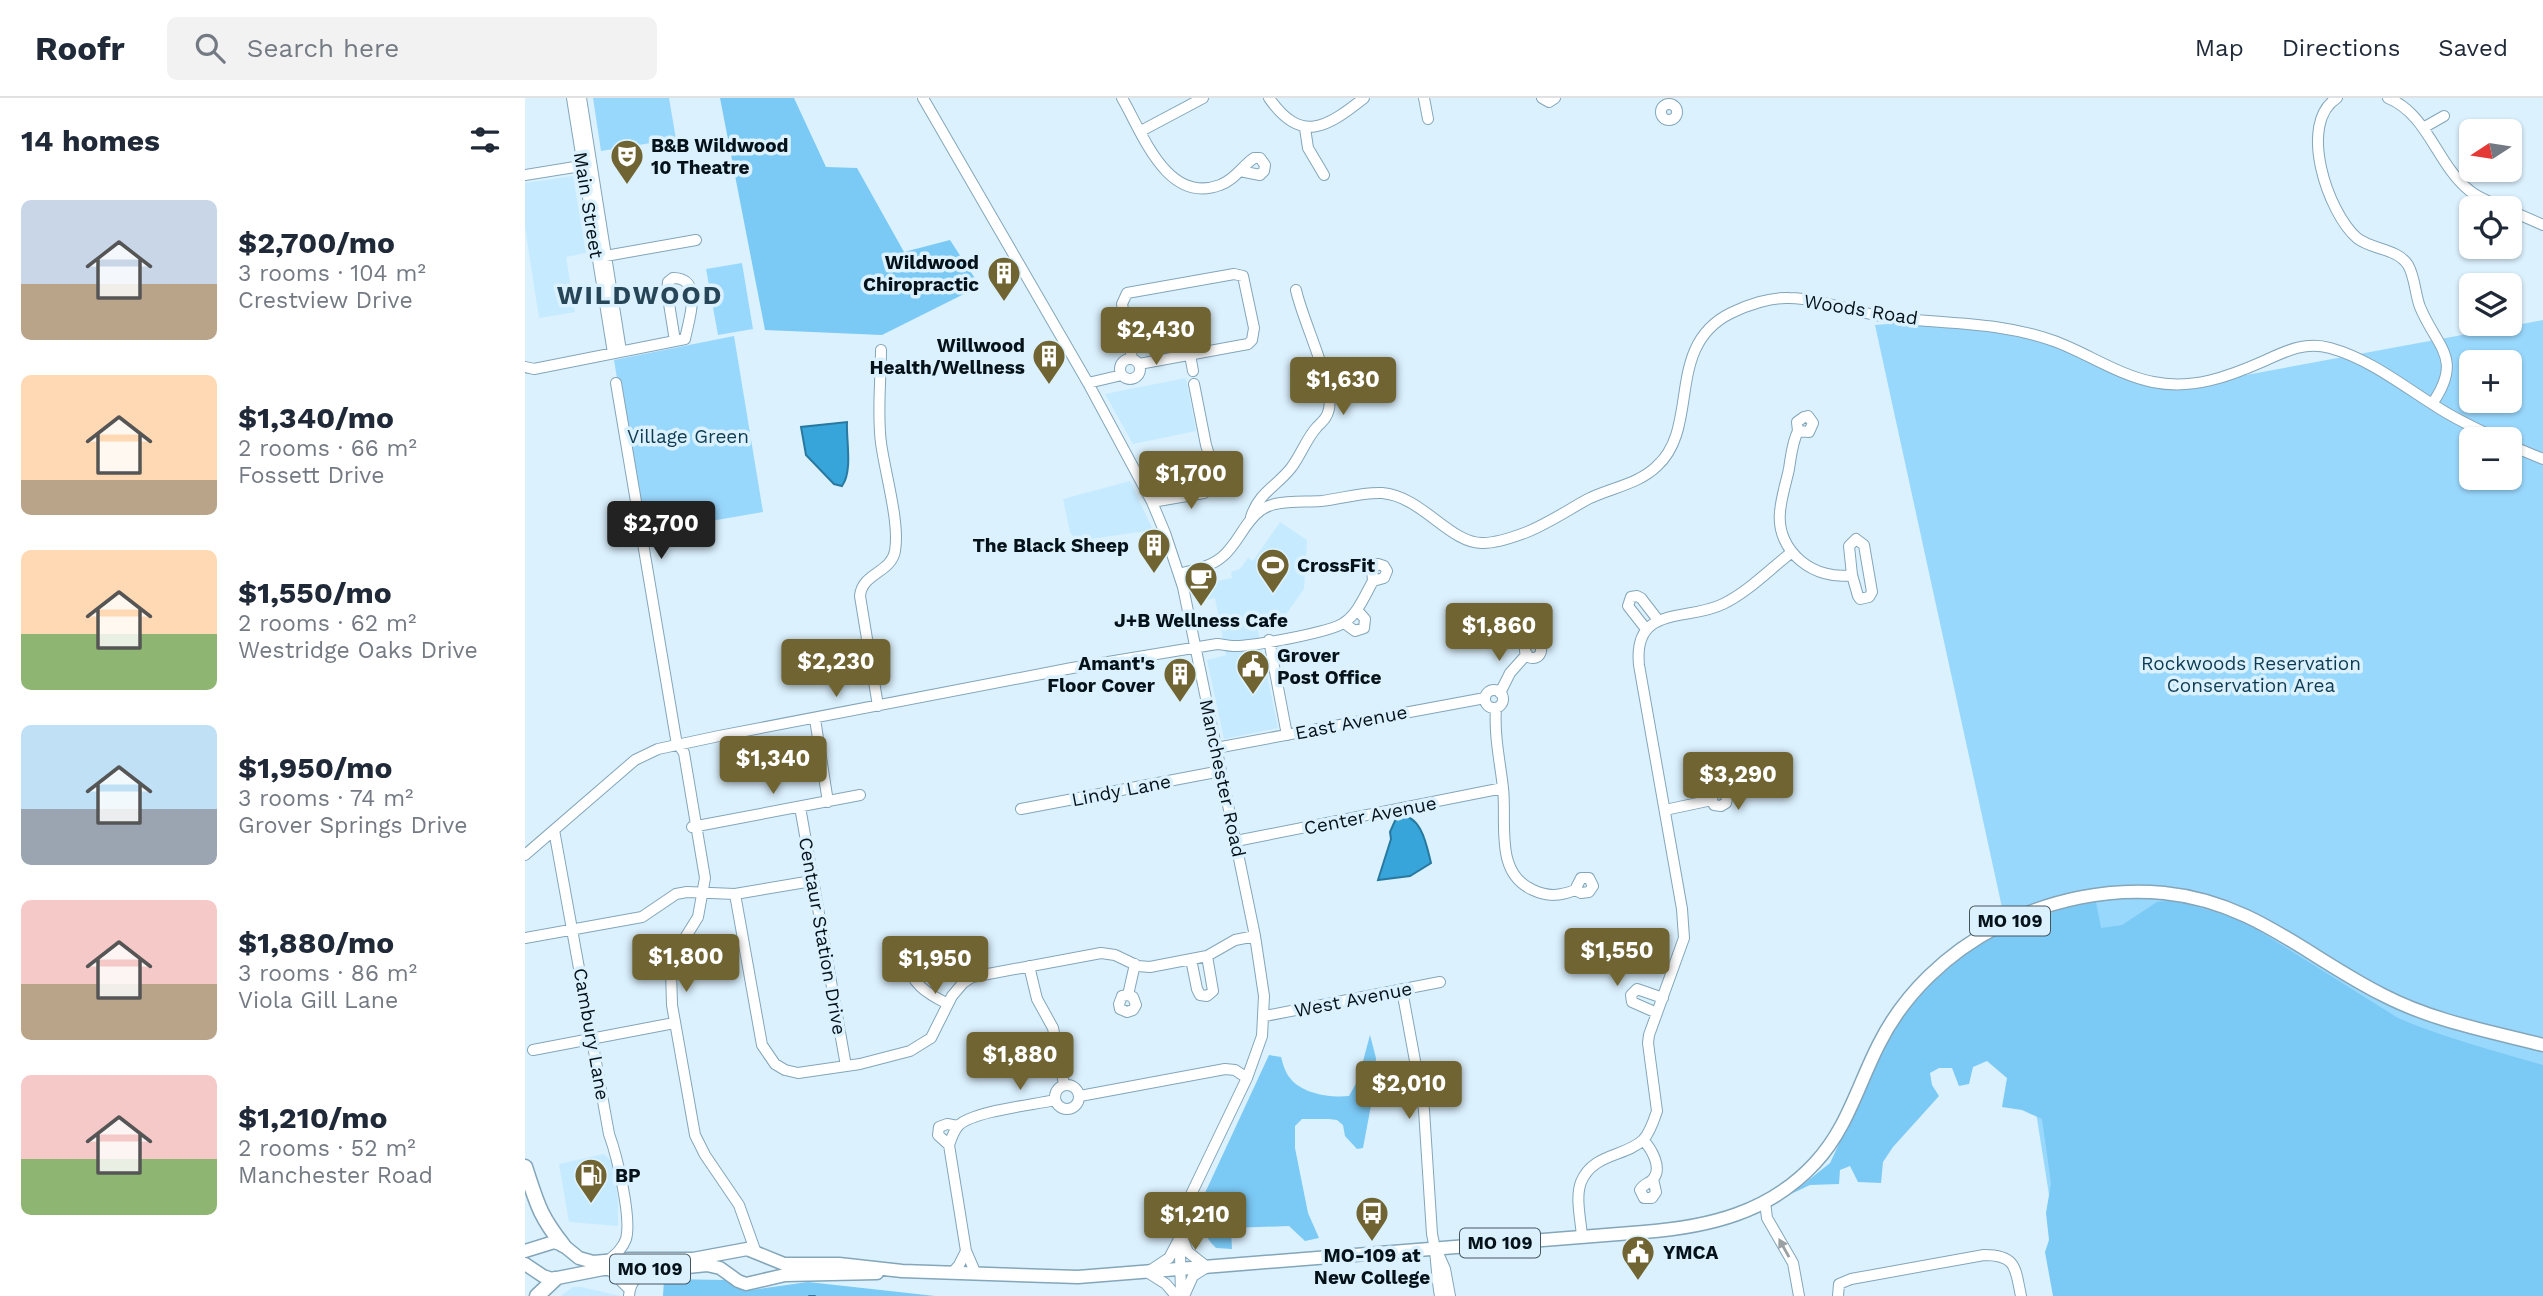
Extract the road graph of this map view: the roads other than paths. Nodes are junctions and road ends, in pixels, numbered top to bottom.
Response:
1 (572, 98) edge
2 (581, 98) edge
3 (923, 98) edge
4 (1122, 98) edge
5 (1203, 98) edge
6 (1269, 98) edge
7 (1364, 98) edge
8 (1424, 98) edge
9 (1542, 98) edge
10 (1555, 98) edge
11 (2337, 98) edge
12 (2388, 98) edge
13 (2444, 116) dead end
14 (1428, 119) dead end
15 (1305, 128) junction
16 (2423, 128) junction
17 (1141, 131) junction
18 (587, 165) junction
19 (1240, 172) dead end
20 (525, 175) edge
21 (1324, 175) dead end
22 (2481, 196) edge
23 (2522, 216) edge
24 (2543, 225) edge
25 (696, 240) dead end
26 (601, 256) junction
27 (1296, 290) dead end
28 (675, 341) junction
29 (881, 350) dead end
30 (617, 352) junction
31 (1190, 355) junction
32 (1136, 361) junction
33 (525, 367) edge
34 (1193, 370) dead end
35 (1122, 375) junction
36 (615, 383) dead end
37 (1088, 383) junction
38 (1194, 384) dead end
39 (2431, 404) junction
40 (2473, 427) edge
41 (1798, 431) dead end
42 (2522, 450) edge
43 (2543, 459) edge
44 (1152, 502) junction
45 (1249, 521) junction
46 (1792, 552) junction
47 (1179, 574) junction
48 (1853, 575) junction
49 (1373, 581) dead end
50 (1357, 610) junction
51 (1658, 620) junction
52 (1344, 624) junction
53 (1646, 629) junction
54 (1269, 640) junction
55 (1196, 647) junction
56 (1527, 654) dead end
57 (1500, 693) junction
58 (1485, 698) junction
59 (878, 706) junction
60 (1496, 708) junction
61 (815, 719) junction
62 (1287, 735) junction
63 (678, 745) junction
64 (1216, 748) junction
65 (1221, 771) junction
66 (1503, 788) junction
67 (860, 795) dead end
68 (1711, 800) dead end
69 (828, 802) junction
70 (800, 807) junction
71 (1021, 809) dead end
72 (1665, 810) junction
73 (695, 826) junction
74 (554, 830) junction
75 (1236, 841) junction
76 (525, 855) edge
77 (813, 881) junction
78 (1574, 890) dead end
79 (700, 894) junction
80 (735, 894) junction
81 (573, 930) junction
82 (1255, 936) junction
83 (525, 938) edge
84 (1207, 956) junction
85 (906, 958) dead end
86 (1191, 959) junction
87 (1135, 964) junction
88 (1029, 966) junction
89 (1440, 982) dead end
90 (1402, 990) junction
91 (1128, 995) dead end
92 (1663, 998) junction
93 (948, 1004) junction
94 (1657, 1013) junction
95 (1265, 1016) junction
96 (669, 1024) junction
97 (593, 1039) junction
98 (2543, 1045) edge
99 (533, 1050) dead end
100 (846, 1066) junction
101 (1247, 1078) junction
102 (1064, 1084) junction
103 (1080, 1096) junction
104 (1055, 1101) junction
105 (958, 1126) junction
106 (1643, 1140) junction
107 (949, 1145) junction
108 (525, 1167) edge
109 (1653, 1179) dead end
110 (1765, 1202) junction
111 (1181, 1234) junction
112 (1582, 1237) junction
113 (626, 1238) junction
114 (545, 1243) junction
115 (565, 1247) junction
116 (1435, 1248) junction
117 (525, 1251) edge
118 (739, 1251) junction
119 (757, 1251) junction
120 (966, 1251) junction
121 (638, 1259) junction
122 (525, 1264) edge
123 (609, 1264) junction
124 (1207, 1267) junction
125 (650, 1269) junction
126 (1179, 1270) junction
127 (902, 1271) junction
128 (1147, 1272) junction
129 (952, 1273) junction
130 (976, 1274) junction
131 (540, 1275) junction
132 (558, 1278) junction
133 (736, 1279) junction
134 (757, 1280) junction
135 (629, 1293) edge
136 (537, 1296) edge
137 (1180, 1296) edge
138 (1440, 1296) edge
139 (1450, 1296) edge
140 (1798, 1296) edge
141 (1838, 1296) edge
142 (2021, 1296) edge

1 - 18 street, Main Street
2 - 18 street, Main Street
3 - 37 street, Manchester Road
4 - 17 street
5 - 17 street
6 - 15 street
7 - 15 street
8 - 14 street
9 - 10 street
11 - 39 street
12 - 16 street
13 - 16 street
15 - 21 street
16 - 22 street
17 - 19 street
18 - 20 street
18 - 26 street, Main Street
23 - 24 street
25 - 26 street
26 - 30 street, Main Street
27 - 45 street
28 - 28 street
28 - 30 street
29 - 59 street
30 - 33 street
31 - 32 street
31 - 32 street
31 - 34 street
32 - 35 street
32 - 35 street
35 - 37 street
36 - 63 street
37 - 44 street, Manchester Road
38 - 44 street
39 - 40 street, Woods Road
39 - 45 street, Woods Road
41 - 46 street
42 - 43 street
44 - 47 street, Manchester Road
45 - 47 street, Woods Road
46 - 48 street
46 - 51 street
47 - 55 street, Manchester Road
48 - 48 street
49 - 50 street
50 - 52 street
50 - 52 street
51 - 53 street
51 - 53 street
52 - 54 street
53 - 72 street
54 - 55 street
54 - 62 street
55 - 59 street
55 - 64 street, Manchester Road
56 - 57 street
57 - 58 street, East Avenue
57 - 60 street
58 - 60 street
58 - 62 street, East Avenue
59 - 61 street
60 - 66 street
61 - 63 street
61 - 69 street
62 - 64 street, East Avenue
63 - 73 street
63 - 74 street
64 - 65 street, Manchester Road
65 - 71 street, Lindy Lane
65 - 75 street, Manchester Road
66 - 75 street, Center Avenue
66 - 78 street
67 - 69 street
68 - 72 street
69 - 70 street
70 - 73 street
70 - 77 street, Centaur Station Drive
72 - 92 street
73 - 79 street
74 - 76 street
74 - 81 street, Cambury Lane
75 - 82 street, Manchester Road
77 - 80 street
77 - 100 street, Centaur Station Drive
79 - 80 street
79 - 81 street
79 - 96 street
79 - 119 street
80 - 100 street
81 - 83 street
81 - 97 street, Cambury Lane
82 - 84 street
82 - 95 street, Manchester Road
84 - 86 street
84 - 86 street
85 - 93 street
86 - 87 street
87 - 88 street
87 - 91 street
88 - 93 street
88 - 102 street
89 - 90 street, West Avenue
90 - 95 street, West Avenue
90 - 116 street
92 - 94 street
92 - 94 street
93 - 100 street
94 - 106 street
95 - 101 street, Manchester Road
96 - 97 street
96 - 118 street
97 - 99 street
97 - 113 street, Cambury Lane
98 - 110 main road, MO 109
101 - 103 street
101 - 111 street, Manchester Road
102 - 103 street
102 - 104 street
103 - 104 street
104 - 105 street
105 - 107 street
105 - 107 street
106 - 109 street
106 - 112 street
107 - 120 street
108 - 115 highway
110 - 112 main road, MO 109
140 -> 110 street
111 - 124 street
111 - 126 street, Manchester Road
111 - 128 street
112 - 116 main road, MO 109
113 - 121 street, Cambury Lane
113 - 123 street
114 - 115 main road, MO 109
114 - 117 main road, MO 109
114 - 131 main road
115 - 123 main road, MO 109
115 - 132 main road
116 - 124 main road, MO 109
116 - 138 street
116 - 139 street
118 - 119 main road, MO 109
118 - 121 main road, MO 109
118 - 133 main road
119 - 127 main road, MO 109
119 - 134 main road
120 - 129 street
120 - 130 street
121 - 123 main road, MO 109
122 - 131 main road, MO 109
123 - 125 main road, MO 109
123 - 132 main road, MO 109
123 - 135 street
124 - 126 main road, MO 109
124 - 137 street
125 - 133 main road, MO 109
125 - 135 street
126 - 128 main road, MO 109
126 - 137 street, Manchester Road
127 - 129 main road, MO 109
127 - 134 main road, MO 109
128 - 130 main road, MO 109
128 - 137 street
129 - 130 main road, MO 109
131 - 132 main road, MO 109
132 - 136 highway
133 - 134 main road, MO 109
141 - 142 street

